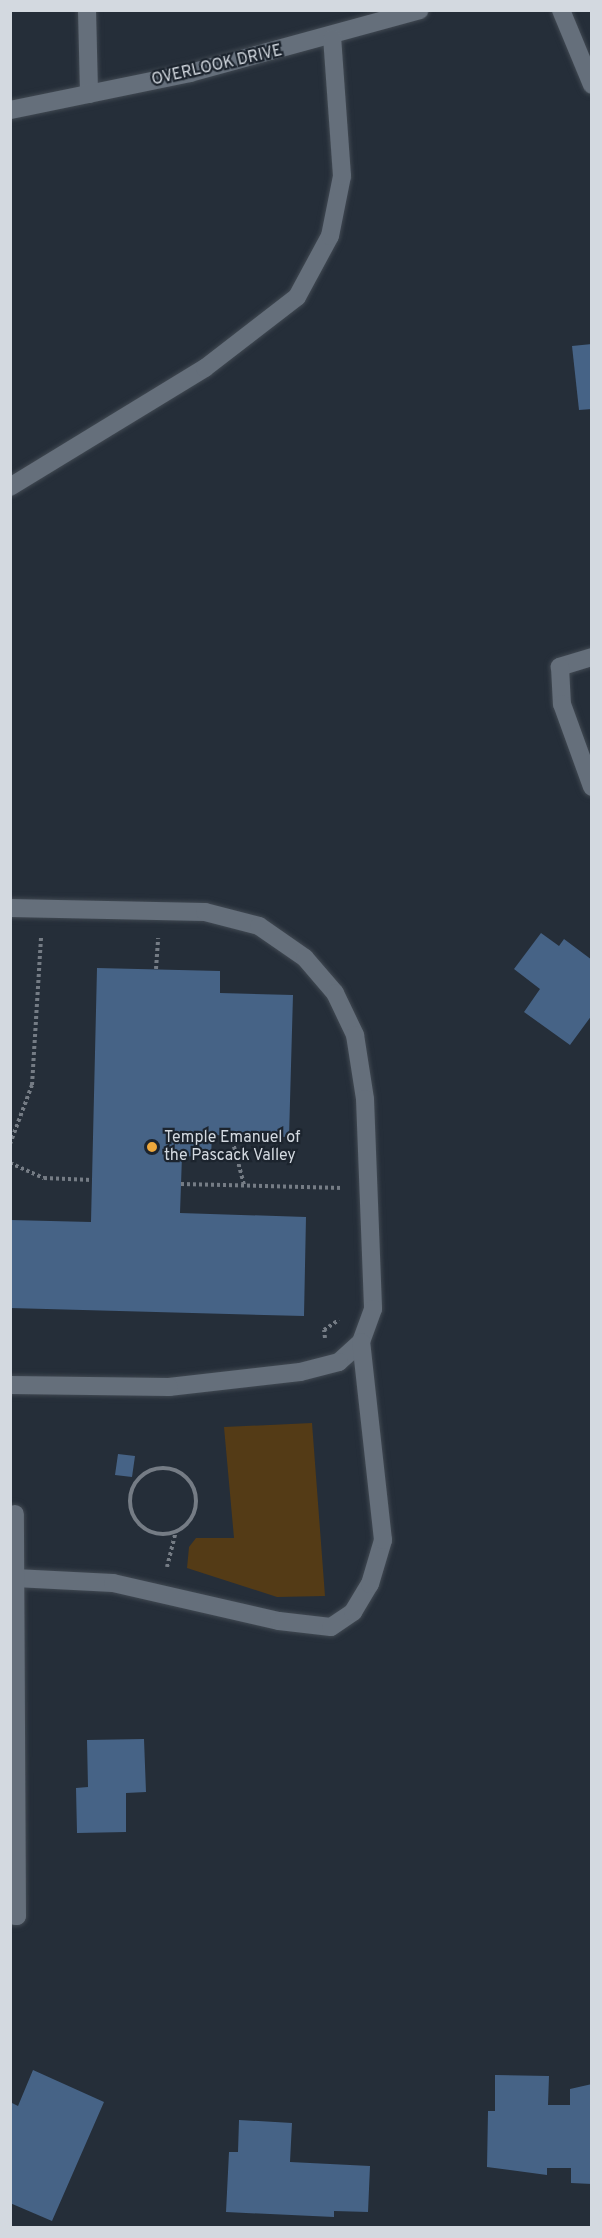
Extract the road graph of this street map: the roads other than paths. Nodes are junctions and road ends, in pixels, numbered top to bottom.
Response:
1 (87, 10) edge
2 (420, 10) edge
3 (561, 10) edge
4 (332, 38) junction
5 (591, 85) edge
6 (89, 94) junction
7 (10, 110) edge
8 (10, 487) edge
9 (591, 657) edge
10 (591, 787) edge
11 (10, 908) edge
12 (361, 1342) junction
13 (10, 1385) edge
14 (15, 1514) dead end
15 (15, 1578) junction
16 (10, 1915) edge

1 - 6 street
2 - 4 street, OVERLOOK DRIVE
3 - 5 street
4 - 6 street, OVERLOOK DRIVE
4 - 8 street
6 - 7 street, OVERLOOK DRIVE
9 - 10 street
11 - 12 street
12 - 13 street
12 - 15 street
14 - 15 street
15 - 16 street

